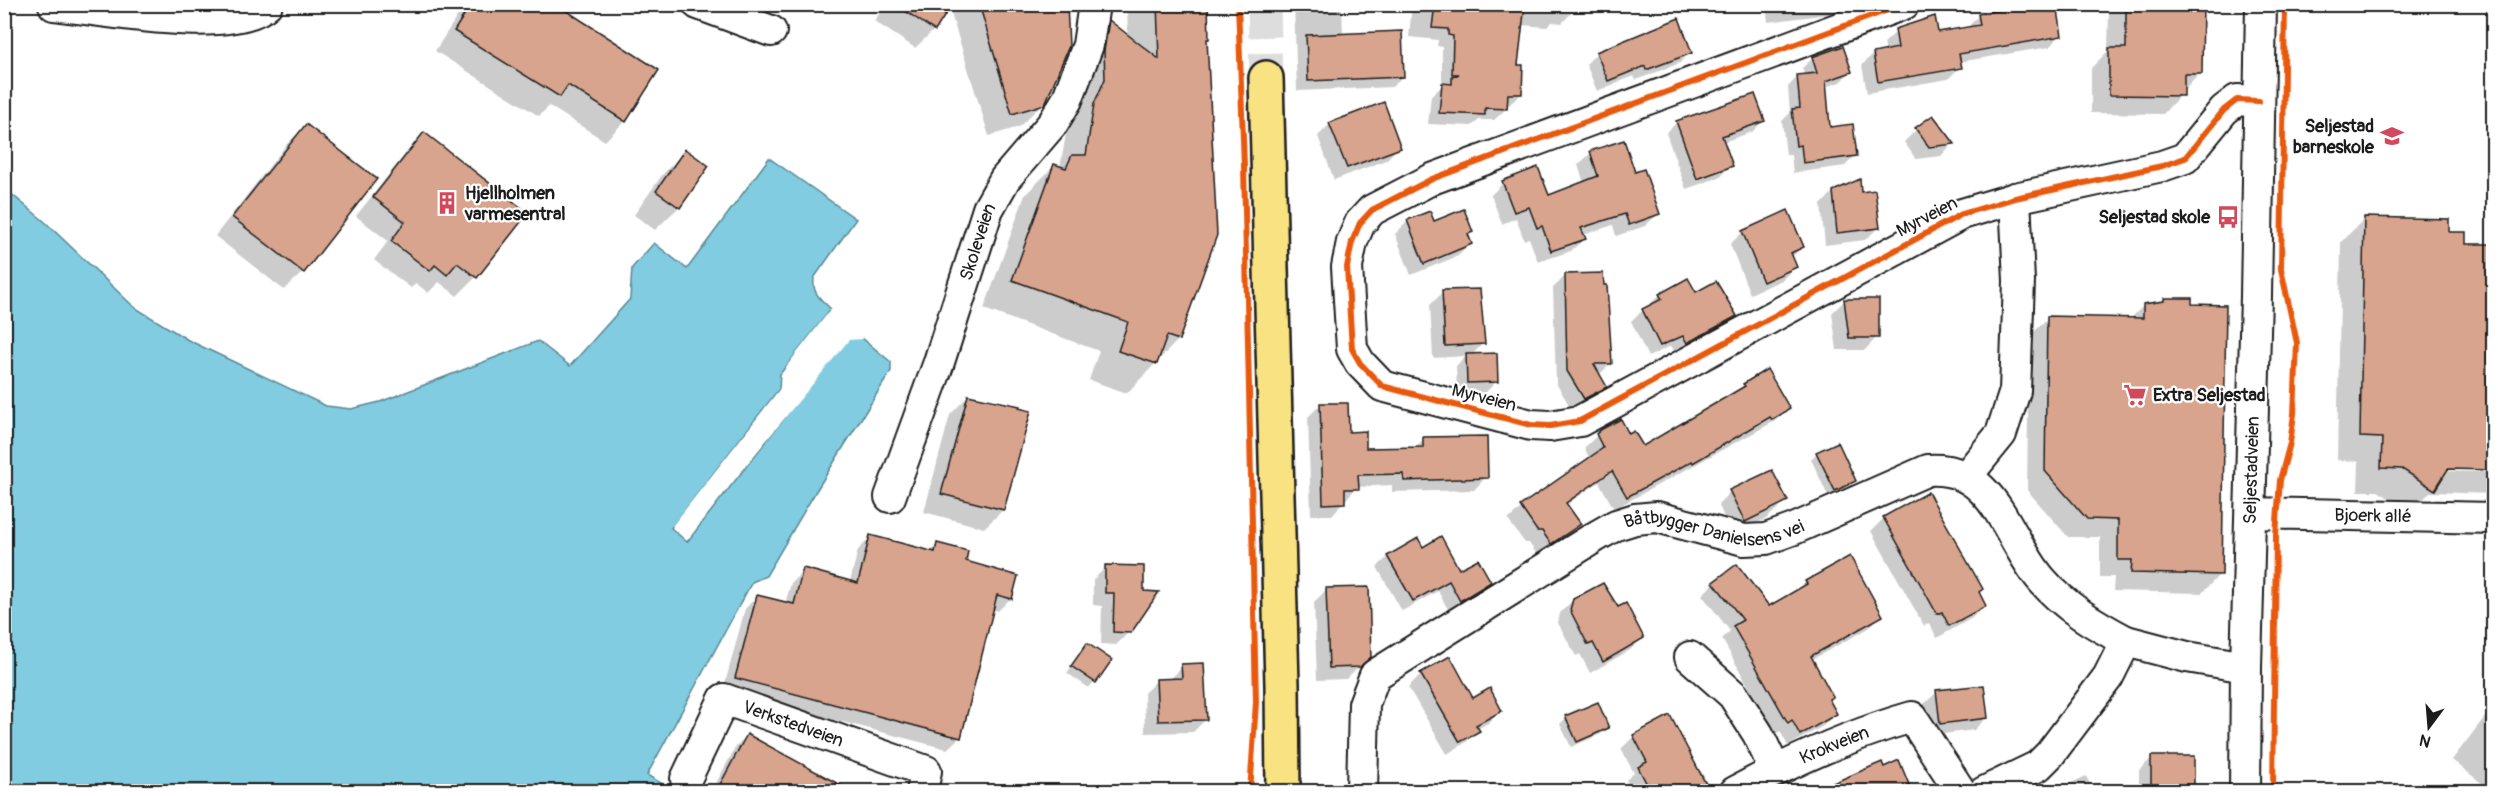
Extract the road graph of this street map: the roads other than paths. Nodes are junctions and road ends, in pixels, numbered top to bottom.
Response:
1 (267, 4) edge
2 (698, 4) edge
3 (1094, 4) edge
4 (1904, 4) edge
5 (2261, 4) edge
6 (54, 5) edge
7 (771, 31) dead end
8 (1266, 78) tunnel mouth
9 (2259, 101) junction
10 (2015, 198) junction
11 (1966, 477) junction
12 (890, 497) dead end
13 (2251, 513) junction
14 (2493, 518) edge
15 (2126, 641) junction
16 (1690, 657) dead end
17 (2246, 667) junction
18 (1775, 770) junction
19 (686, 779) dead end
20 (922, 792) edge
21 (1283, 792) edge
22 (1362, 792) edge
23 (1735, 792) edge
24 (1961, 792) edge
25 (1984, 792) edge
26 (2245, 792) edge

1 - 6 street
2 - 7 street
3 - 12 street, Skoleveien
4 - 10 street, Myrveien
5 - 9 street, Seljestadveien
8 - 21 highway
9 - 10 street, Myrveien
9 - 13 street, Seljestadveien
10 - 11 street
11 - 15 street, Båtbygger Danielsens vei
11 - 22 street, Båtbygger Danielsens vei
13 - 14 street, Bjoerk allé
13 - 17 street, Seljestadveien
15 - 17 street
15 - 25 street
16 - 18 street
17 - 26 street, Seljestadveien
18 - 23 street
18 - 24 street, Krokveien
19 - 20 street, Verkstedveien

